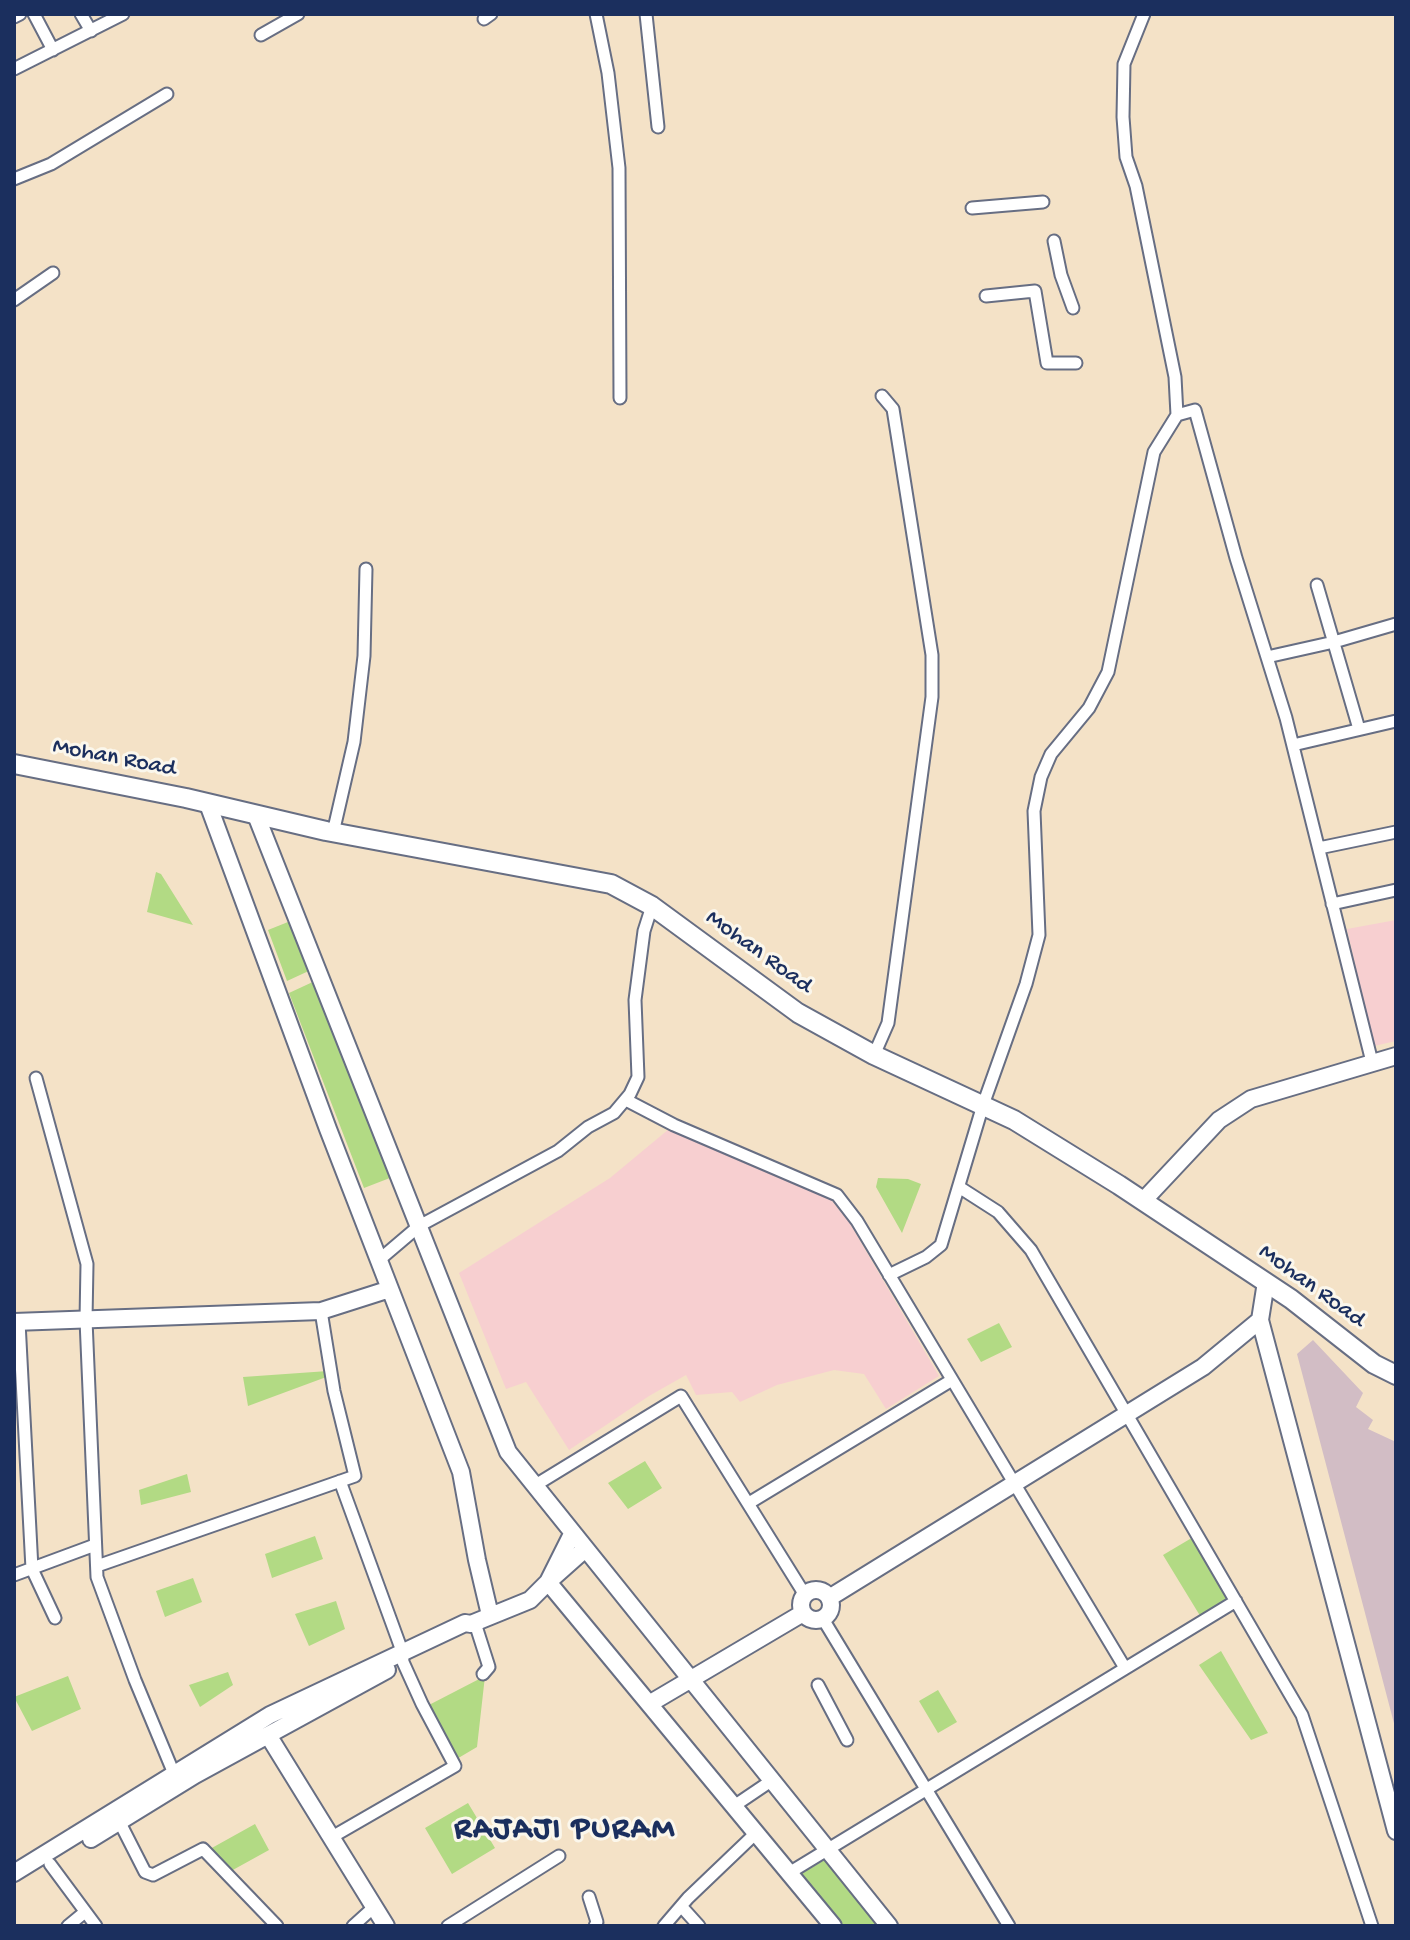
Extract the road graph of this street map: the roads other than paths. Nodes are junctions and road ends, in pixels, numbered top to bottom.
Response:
1 (20, 14) edge
2 (34, 14) edge
3 (81, 14) edge
4 (123, 14) edge
5 (298, 14) edge
6 (596, 14) edge
7 (646, 14) edge
8 (1144, 14) edge
9 (14, 17) edge
10 (91, 31) junction
11 (261, 35) dead end
12 (53, 50) junction
13 (14, 69) edge
14 (167, 94) dead end
15 (658, 127) dead end
16 (14, 179) edge
17 (1043, 202) dead end
18 (972, 208) dead end
19 (1054, 241) dead end
20 (53, 273) dead end
21 (986, 296) dead end
22 (14, 300) edge
23 (1073, 308) dead end
24 (1076, 363) dead end
25 (882, 396) dead end
26 (620, 398) dead end
27 (1177, 415) junction
28 (366, 569) dead end
29 (1317, 585) dead end
30 (1396, 624) edge
31 (1334, 642) junction
32 (1267, 657) junction
33 (1396, 721) edge
34 (1359, 729) junction
35 (1293, 745) junction
36 (14, 764) edge
37 (208, 804) junction
38 (256, 815) junction
39 (1396, 832) edge
40 (333, 833) junction
41 (1319, 848) junction
42 (1396, 890) edge
43 (1332, 904) junction
44 (652, 906) junction
45 (874, 1055) junction
46 (1396, 1056) edge
47 (1372, 1062) junction
48 (36, 1078) dead end
49 (626, 1100) junction
50 (983, 1105) junction
51 (959, 1187) junction
52 (1143, 1201) junction
53 (419, 1226) junction
54 (379, 1260) junction
55 (889, 1275) junction
56 (1266, 1282) junction
57 (390, 1289) junction
58 (321, 1311) junction
59 (86, 1320) junction
60 (1260, 1320) junction
61 (17, 1322) edge
62 (1396, 1375) edge
63 (952, 1380) junction
64 (18, 1390) edge
65 (1126, 1414) junction
66 (340, 1481) junction
67 (1013, 1483) junction
68 (534, 1486) junction
69 (749, 1503) junction
70 (572, 1534) junction
71 (95, 1545) junction
72 (584, 1550) junction
73 (97, 1566) junction
74 (32, 1569) junction
75 (14, 1575) edge
76 (548, 1582) junction
77 (805, 1595) junction
78 (829, 1598) junction
79 (1236, 1601) junction
80 (803, 1613) junction
81 (55, 1618) dead end
82 (823, 1619) junction
83 (479, 1621) junction
84 (403, 1656) junction
85 (1125, 1668) junction
86 (483, 1674) dead end
87 (690, 1680) junction
88 (818, 1685) dead end
89 (649, 1704) junction
90 (268, 1735) junction
91 (847, 1740) dead end
92 (176, 1780) junction
93 (771, 1781) junction
94 (926, 1789) junction
95 (734, 1806) junction
96 (117, 1816) junction
97 (1396, 1831) edge
98 (756, 1833) junction
99 (332, 1837) junction
100 (827, 1850) junction
101 (559, 1856) dead end
102 (50, 1864) junction
103 (14, 1873) edge
104 (789, 1873) junction
105 (14, 1886) edge
106 (589, 1897) dead end
107 (681, 1906) junction
108 (374, 1907) junction
109 (85, 1912) junction
110 (275, 1925) edge
111 (68, 1926) edge
112 (96, 1926) edge
113 (353, 1926) edge
114 (386, 1926) edge
115 (448, 1926) edge
116 (595, 1926) edge
117 (664, 1926) edge
118 (699, 1926) edge
119 (833, 1926) edge
120 (889, 1926) edge
121 (1009, 1926) edge
122 (1372, 1926) edge

1 - 9 street
2 - 12 street
3 - 10 street
4 - 10 street
5 - 11 street
6 - 26 street
7 - 15 street
8 - 27 street
10 - 12 street
12 - 13 street
14 - 16 street
17 - 18 street
19 - 23 street
20 - 22 street
21 - 24 street
25 - 45 street
27 - 32 street
27 - 50 street
28 - 40 street
29 - 31 street
30 - 31 street
31 - 32 street
31 - 34 street
32 - 35 street
33 - 34 street
34 - 35 street
35 - 41 street
36 - 37 main road, Mohan Road
37 - 38 main road, Mohan Road
37 - 54 street
38 - 40 main road, Mohan Road
38 - 53 street
39 - 41 street
40 - 44 main road, Mohan Road
41 - 43 street
42 - 43 street
43 - 47 street
44 - 45 main road, Mohan Road
44 - 49 street
45 - 50 main road, Mohan Road
46 - 47 street
47 - 52 street
48 - 59 street
49 - 53 street
49 - 55 street
50 - 51 street
50 - 52 main road, Mohan Road
51 - 55 street
51 - 65 street
52 - 56 main road, Mohan Road
53 - 54 street
53 - 68 street
54 - 57 street
55 - 63 street
56 - 60 street
56 - 62 main road, Mohan Road
57 - 58 street
57 - 83 street
58 - 59 street
58 - 66 street
59 - 61 street
59 - 71 street
60 - 65 street
60 - 97 street
61 - 64 street
63 - 67 street
63 - 69 street
64 - 74 street
65 - 67 street
65 - 79 street
66 - 73 street
66 - 84 street
67 - 78 street
67 - 85 street
68 - 69 street
68 - 70 street
69 - 77 street
70 - 72 street
70 - 76 street
71 - 73 street
71 - 74 street
72 - 76 street
72 - 87 street
73 - 92 street
74 - 75 street
74 - 81 street
76 - 83 street
76 - 89 street
77 - 78 street
77 - 80 street
78 - 82 street
79 - 85 street
79 - 122 street
80 - 82 street
80 - 87 street
82 - 94 street
83 - 84 street
83 - 86 street
84 - 90 street
84 - 92 street
84 - 99 street
85 - 94 street
87 - 89 street
87 - 93 street
88 - 91 street
89 - 95 street
90 - 92 street
90 - 99 street
92 - 96 street
93 - 95 street
93 - 100 street
94 - 100 street
94 - 121 street
95 - 98 street
96 - 102 street
96 - 103 street
96 - 110 street
98 - 104 street
98 - 107 street
99 - 108 street
100 - 104 street
100 - 120 street
101 - 115 street
102 - 105 street
102 - 109 street
104 - 119 street
106 - 116 street
107 - 117 street
107 - 118 street
108 - 113 street
108 - 114 street
109 - 111 street
109 - 112 street

